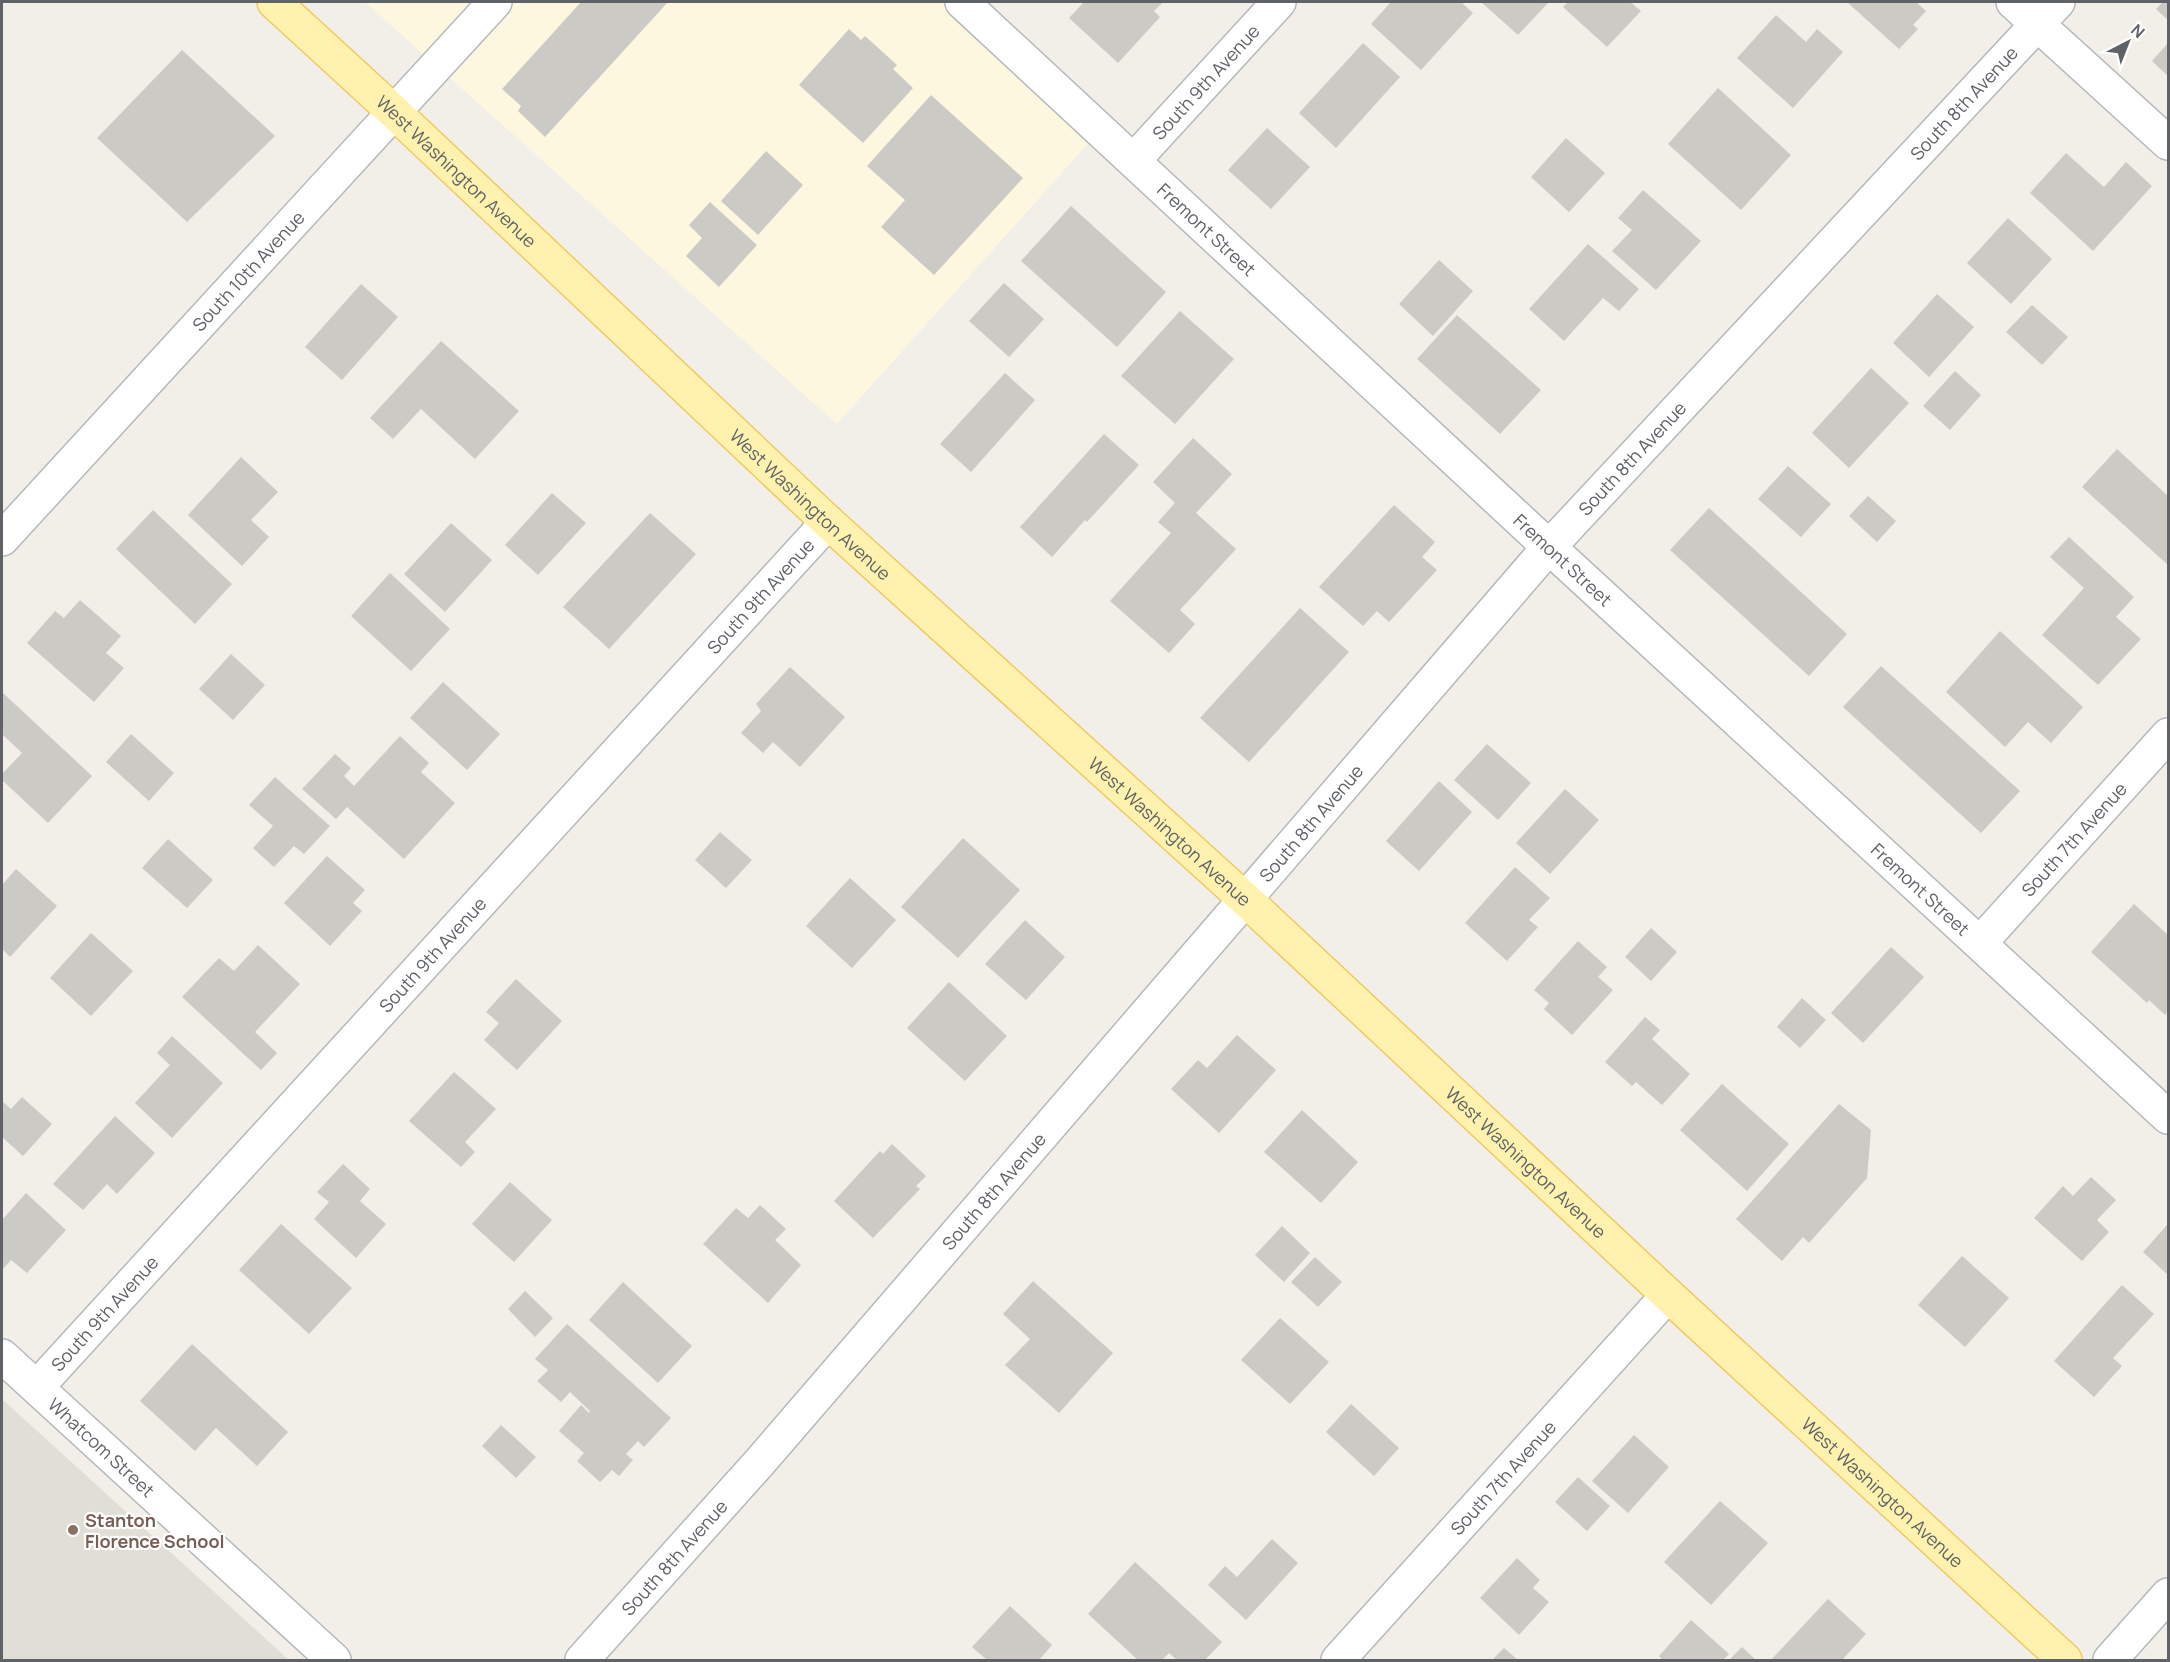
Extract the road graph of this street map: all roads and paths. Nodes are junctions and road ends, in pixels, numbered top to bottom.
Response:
1 (274, 2) edge
2 (495, 2) edge
3 (962, 2) edge
4 (1279, 2) edge
5 (2013, 2) edge
6 (2048, 13) edge
7 (394, 112) junction
8 (2169, 143) edge
9 (1134, 160) junction
10 (828, 522) junction
11 (2, 539) edge
12 (1549, 547) junction
13 (2169, 735) edge
14 (1247, 901) junction
15 (1980, 943) junction
16 (2169, 1117) edge
17 (1668, 1295) junction
18 (2, 1356) edge
19 (37, 1388) junction
20 (2169, 1595) edge
21 (334, 1660) edge
22 (582, 1660) edge
23 (1338, 1660) edge
24 (2065, 1660) edge
25 (2110, 1660) edge

1 - 7 main road, West Washington Avenue
2 - 7 street, South 10th Avenue
3 - 9 street, Fremont Street
4 - 9 street, South 9th Avenue
5 - 6 street
6 - 8 street
6 - 12 street, South 8th Avenue
7 - 10 main road, West Washington Avenue
7 - 11 street, South 10th Avenue
9 - 12 street, Fremont Street
10 - 14 main road, West Washington Avenue
10 - 19 street, South 9th Avenue
12 - 14 street, South 8th Avenue
12 - 15 street, Fremont Street
13 - 15 street, South 7th Avenue
14 - 17 main road, West Washington Avenue
14 - 22 street, South 8th Avenue
15 - 16 street, Fremont Street
17 - 23 street, South 7th Avenue
17 - 24 main road, West Washington Avenue
18 - 19 street, Whatcom Street
19 - 21 street, Whatcom Street
20 - 25 street

